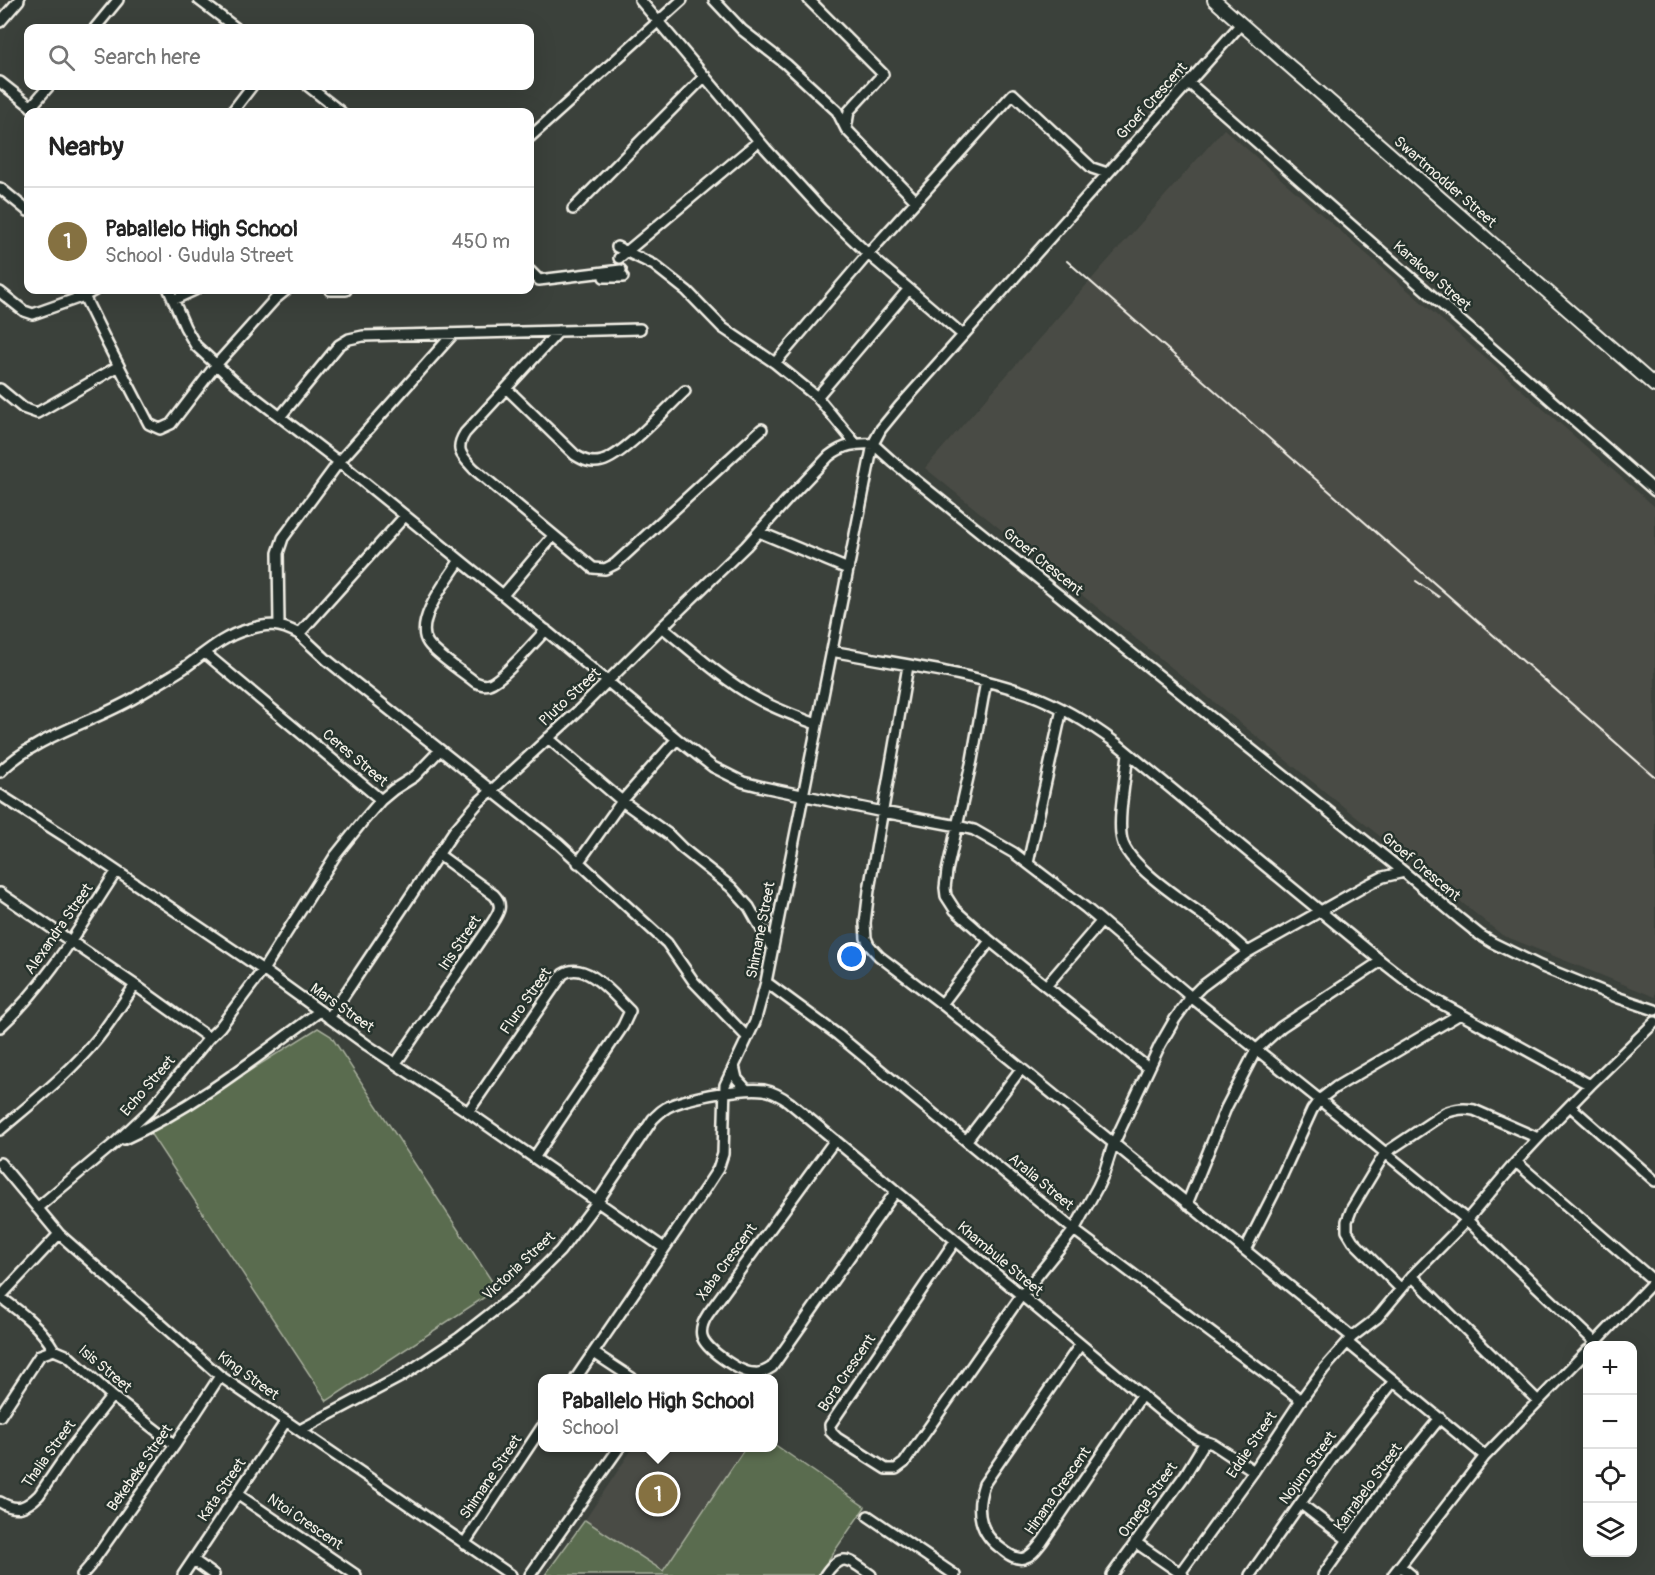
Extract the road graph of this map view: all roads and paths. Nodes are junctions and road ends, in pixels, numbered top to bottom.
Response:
1 (19, 0) edge
2 (118, 0) edge
3 (199, 0) edge
4 (640, 0) edge
5 (682, 0) edge
6 (714, 0) edge
7 (810, 0) edge
8 (1214, 0) edge
9 (0, 22) edge
10 (658, 22) junction
11 (98, 24) edge
12 (231, 24) edge
13 (1241, 24) junction
14 (705, 76) junction
15 (0, 82) edge
16 (1189, 83) junction
17 (46, 90) edge
18 (249, 90) edge
19 (313, 90) edge
20 (32, 108) edge
21 (35, 108) edge
22 (235, 108) edge
23 (336, 108) edge
24 (846, 129) junction
25 (534, 133) edge
26 (759, 141) junction
27 (1107, 173) junction
28 (0, 188) edge
29 (916, 201) junction
30 (24, 208) edge
31 (573, 208) dead end
32 (617, 247) dead end
33 (868, 254) junction
34 (619, 258) dead end
35 (534, 272) edge
36 (534, 274) edge
37 (542, 278) junction
38 (534, 279) edge
39 (908, 290) junction
40 (0, 292) edge
41 (80, 294) edge
42 (83, 294) edge
43 (171, 294) edge
44 (186, 294) edge
45 (282, 294) edge
46 (173, 300) junction
47 (640, 329) dead end
48 (559, 331) junction
49 (453, 334) junction
50 (963, 335) junction
51 (775, 363) junction
52 (216, 365) junction
53 (119, 366) junction
54 (1655, 386) edge
55 (0, 389) edge
56 (507, 389) junction
57 (684, 391) dead end
58 (817, 397) junction
59 (280, 417) junction
60 (762, 429) dead end
61 (855, 443) junction
62 (873, 444) junction
63 (339, 462) junction
64 (1655, 491) edge
65 (405, 516) junction
66 (759, 532) junction
67 (554, 536) junction
68 (460, 560) junction
69 (848, 569) junction
70 (503, 595) junction
71 (279, 625) junction
72 (662, 627) junction
73 (546, 630) junction
74 (299, 634) junction
75 (832, 651) junction
76 (205, 653) junction
77 (909, 666) junction
78 (986, 681) junction
79 (608, 682) junction
80 (1062, 709) junction
81 (816, 724) junction
82 (548, 738) junction
83 (677, 739) junction
84 (440, 750) junction
85 (1128, 753) junction
86 (0, 772) edge
87 (491, 791) junction
88 (0, 795) edge
89 (802, 795) junction
90 (381, 800) junction
91 (622, 801) junction
92 (883, 812) junction
93 (958, 825) junction
94 (439, 855) junction
95 (578, 862) junction
96 (1028, 864) junction
97 (116, 872) junction
98 (1404, 872) junction
99 (0, 893) edge
100 (1322, 911) junction
101 (1101, 922) junction
102 (990, 941) junction
103 (70, 942) junction
104 (772, 948) junction
105 (1248, 952) junction
106 (1381, 961) junction
107 (263, 970) junction
108 (766, 982) junction
109 (135, 985) junction
110 (1046, 986) junction
111 (1191, 997) junction
112 (942, 1004) junction
113 (1655, 1010) edge
114 (320, 1011) junction
115 (1460, 1014) junction
116 (329, 1018) junction
117 (1655, 1022) edge
118 (0, 1027) edge
119 (747, 1037) junction
120 (209, 1038) junction
121 (1256, 1050) junction
122 (396, 1064) junction
123 (734, 1066) junction
124 (1148, 1068) junction
125 (1021, 1069) junction
126 (1590, 1085) junction
127 (746, 1089) junction
128 (723, 1093) junction
129 (1319, 1100) junction
130 (1570, 1106) junction
131 (468, 1112) junction
132 (0, 1130) edge
133 (1538, 1138) junction
134 (835, 1140) junction
135 (967, 1140) junction
136 (116, 1142) junction
137 (1113, 1145) junction
138 (1385, 1153) junction
139 (534, 1158) junction
140 (1516, 1162) junction
141 (0, 1163) edge
142 (1655, 1181) edge
143 (896, 1191) junction
144 (598, 1201) junction
145 (1187, 1204) junction
146 (37, 1208) junction
147 (1467, 1220) junction
148 (1074, 1230) junction
149 (59, 1234) junction
150 (955, 1241) junction
151 (664, 1248) junction
152 (1245, 1250) junction
153 (1412, 1276) junction
154 (1654, 1281) edge
155 (1401, 1290) junction
156 (1021, 1296) junction
157 (1350, 1340) junction
158 (1591, 1341) edge
159 (1597, 1341) edge
160 (1080, 1345) junction
161 (54, 1350) junction
162 (594, 1353) junction
163 (1583, 1354) edge
164 (579, 1374) edge
165 (626, 1374) edge
166 (220, 1376) junction
167 (1394, 1381) junction
168 (1142, 1395) junction
169 (112, 1396) junction
170 (1301, 1400) junction
171 (1538, 1401) junction
172 (0, 1416) edge
173 (1440, 1418) junction
174 (286, 1421) junction
175 (300, 1430) junction
176 (538, 1434) edge
177 (1205, 1442) junction
178 (175, 1445) junction
179 (616, 1452) edge
180 (1485, 1456) junction
181 (1254, 1471) junction
182 (237, 1494) junction
183 (0, 1502) edge
184 (1301, 1504) junction
185 (868, 1516) dead end
186 (1348, 1540) junction
187 (1135, 1542) junction
188 (464, 1544) junction
189 (193, 1560) junction
190 (1400, 1566) junction
191 (1181, 1574) edge
192 (82, 1575) edge
193 (183, 1575) edge
194 (214, 1575) edge
195 (356, 1575) edge
196 (511, 1575) edge
197 (530, 1575) edge
198 (825, 1575) edge
199 (871, 1575) edge
200 (955, 1575) edge
201 (1112, 1575) edge
202 (1250, 1575) edge
203 (1323, 1575) edge
204 (1393, 1575) edge
205 (1411, 1575) edge

1 - 9 street
2 - 11 street
3 - 12 street
4 - 10 street
5 - 10 street
6 - 24 street
7 - 24 street
8 - 13 main road, Swartmodder Street
10 - 14 street
10 - 25 street
13 - 16 street, Groef Crescent
13 - 54 main road, Swartmodder Street
14 - 26 street
14 - 31 street
15 - 20 street
16 - 27 street, Groef Crescent
16 - 64 street, Karakoel Street
17 - 21 street
18 - 22 street
19 - 23 street
24 - 29 street
26 - 33 street
26 - 34 street
27 - 29 street
27 - 50 street, Groef Crescent
28 - 30 street
29 - 33 street
32 - 51 street
33 - 39 street
33 - 51 street
35 - 37 street
36 - 37 street
37 - 38 street
39 - 50 street
39 - 58 street
40 - 41 street
42 - 53 street
43 - 46 street
44 - 46 street
45 - 52 street
46 - 52 street
47 - 48 street
48 - 49 street
48 - 56 street
49 - 59 street
49 - 63 street
50 - 62 street, Groef Crescent
51 - 58 street
52 - 53 street
52 - 59 street
53 - 55 street
56 - 57 street
56 - 67 street
58 - 61 street
59 - 63 street
60 - 67 street
61 - 62 street
61 - 66 street, Pluto Street
62 - 69 street, Shimane Street
62 - 98 street, Groef Crescent
63 - 65 street
63 - 71 street
65 - 68 street
65 - 74 street
66 - 69 street
66 - 72 street, Pluto Street
67 - 70 street
68 - 70 street
68 - 73 street
69 - 75 street, Shimane Street
70 - 73 street
71 - 74 street
71 - 76 street
72 - 79 street, Pluto Street
72 - 81 street
73 - 79 street
74 - 84 street
75 - 77 street
75 - 81 street, Shimane Street
76 - 86 street
76 - 90 street, Ceres Street
77 - 78 street
77 - 92 street
78 - 80 street
78 - 93 street
79 - 82 street, Pluto Street
79 - 83 street
80 - 85 street
80 - 96 street
81 - 89 street, Shimane Street
82 - 87 street, Pluto Street
82 - 91 street
83 - 89 street
83 - 91 street
84 - 87 street
84 - 90 street
85 - 100 street
85 - 105 street
87 - 94 street, Pluto Street
87 - 95 street
88 - 97 street, Mars Street
89 - 92 street
89 - 104 street, Shimane Street
90 - 107 street, Ceres Street
91 - 95 street
91 - 104 street
92 - 93 street
92 - 112 street
93 - 96 street
93 - 102 street
94 - 116 street, Pluto Street
94 - 122 street, Iris Street
95 - 119 street
96 - 101 street
97 - 103 street, Alexandra Street
97 - 107 street, Mars Street
98 - 100 street
98 - 113 street, Groef Crescent
99 - 103 street
100 - 105 street
100 - 106 street
101 - 110 street
101 - 111 street
102 - 110 street
102 - 112 street
103 - 109 street
103 - 118 street, Alexandra Street
104 - 108 street, Shimane Street
105 - 111 street
106 - 115 street
106 - 121 street
107 - 114 street, Mars Street
107 - 120 street, Ceres Street
108 - 119 street, Shimane Street
108 - 135 street, Aralia Street
109 - 120 street
109 - 132 street
110 - 124 street
111 - 121 street
111 - 124 street
112 - 125 street
114 - 116 street, Mars Street
114 - 136 street
115 - 126 street
115 - 129 street
116 - 122 street, Mars Street
117 - 126 street, Eddie Street
119 - 123 street, Shimane Street
120 - 136 street, Echo Street
121 - 129 street
121 - 145 street
122 - 131 street, Mars Street
123 - 127 street
123 - 128 street, Shimane Street
124 - 137 street
125 - 135 street
125 - 137 street
126 - 130 street, Eddie Street
127 - 128 street, Khambule Street
127 - 134 street, Khambule Street
128 - 144 street, Victoria Street
128 - 151 street, Shimane Street
129 - 138 street
129 - 152 street
130 - 133 street, Eddie Street
130 - 142 street
131 - 139 street, Mars Street
131 - 139 street, Fluro Street
133 - 138 street
133 - 140 street, Eddie Street
134 - 143 street, Khambule Street
134 - 143 street, Xaba Crescent
135 - 148 street, Aralia Street
136 - 146 street, Echo Street
137 - 145 street
137 - 148 street
138 - 147 street
138 - 155 street
139 - 144 street, Mars Street
140 - 147 street, Eddie Street
140 - 154 street
141 - 146 street, King Street
143 - 150 street, Khambule Street
144 - 151 street, Mars Street
144 - 175 street, Victoria Street
145 - 152 street
146 - 149 street, King Street
147 - 153 street, Eddie Street
147 - 158 street
148 - 156 street
148 - 170 street, Aralia Street
149 - 161 street
149 - 166 street, King Street
150 - 156 street, Khambule Street
150 - 156 street, Bora Crescent
151 - 162 street, Shimane Street
152 - 157 street
153 - 155 street, Eddie Street
153 - 171 street
154 - 159 street
155 - 157 street, Eddie Street
156 - 160 street, Khambule Street
157 - 167 street
157 - 170 street, Eddie Street
160 - 168 street, Khambule Street
160 - 168 street, Hinana Crescent
161 - 169 street, Isis Street
161 - 172 street, Isis Street
162 - 164 street, Shimane Street
162 - 165 street
163 - 171 street
166 - 174 street, King Street
166 - 178 street, Bekebeke Street
167 - 173 street
167 - 184 street, Nojum Street
168 - 177 street, Khambule Street
169 - 178 street, Isis Street
169 - 183 street, Thalia Street
170 - 181 street, Eddie Street
171 - 180 street
173 - 180 street
173 - 186 street, Karrabelo Street
174 - 175 street, King Street
174 - 182 street, Kata Street
175 - 188 street, King Street
176 - 188 street, Shimane Street
177 - 181 street, Khambule Street
177 - 187 street, Omega Street
178 - 192 street, Bekebeke Street
179 - 197 street
180 - 190 street
181 - 191 street, Eddie Street
182 - 189 street, Kata Street
182 - 195 street, Ntoi Crescent
184 - 186 street
184 - 202 street, Nojum Street
185 - 200 street
186 - 203 street, Karrabelo Street
187 - 191 street
187 - 201 street, Omega Street
188 - 196 street, King Street
189 - 193 street, Kata Street
189 - 194 street
190 - 204 street
190 - 205 street
198 - 199 street

